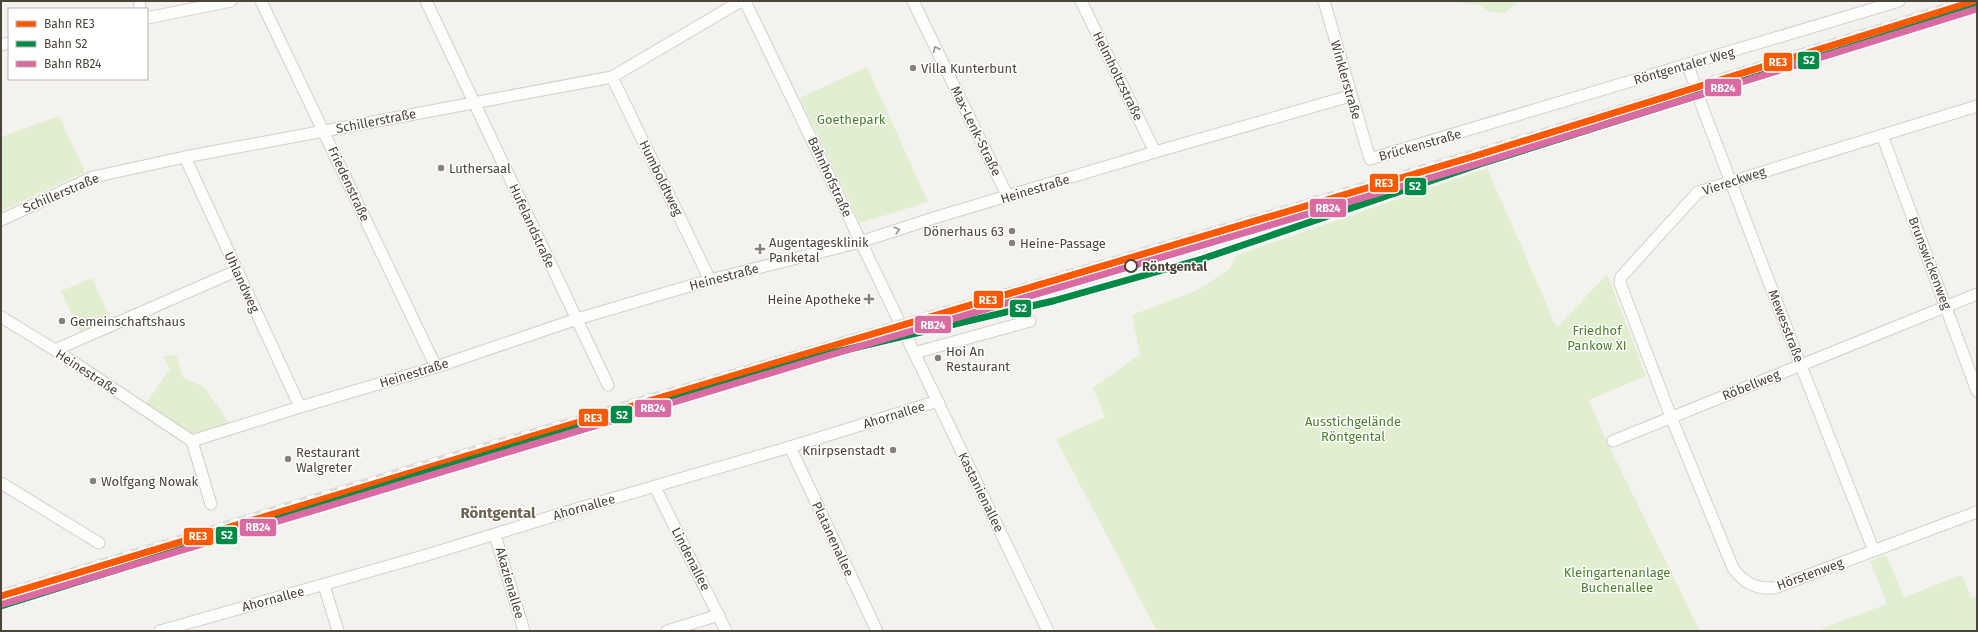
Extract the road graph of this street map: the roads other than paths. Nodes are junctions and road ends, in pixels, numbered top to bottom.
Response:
1 (231, 1) edge
2 (261, 1) edge
3 (426, 1) edge
4 (742, 1) edge
5 (745, 1) edge
6 (913, 1) edge
7 (1081, 1) edge
8 (1324, 1) edge
9 (1899, 1) edge
10 (148, 18) edge
11 (1688, 65) junction
12 (612, 77) junction
13 (1693, 80) tunnel mouth
14 (1350, 96) junction
15 (1700, 100) tunnel mouth
16 (473, 102) junction
17 (1977, 106) edge
18 (1469, 130) joint
19 (325, 131) junction
20 (1882, 135) junction
21 (1155, 152) junction
22 (184, 157) junction
23 (1370, 159) joint
24 (1730, 182) junction
25 (1008, 197) junction
26 (1, 220) edge
27 (860, 242) junction
28 (236, 271) junction
29 (710, 280) junction
30 (1977, 294) edge
31 (1947, 307) junction
32 (1, 317) edge
33 (577, 319) junction
34 (1030, 321) dead end
35 (55, 350) junction
36 (914, 353) junction
37 (1800, 365) junction
38 (436, 367) junction
39 (608, 385) dead end
40 (1977, 391) edge
41 (938, 401) junction
42 (300, 407) junction
43 (1671, 418) junction
44 (192, 441) junction
45 (1613, 441) dead end
46 (790, 447) junction
47 (1, 484) edge
48 (655, 487) junction
49 (210, 504) dead end
50 (1977, 512) edge
51 (495, 534) junction
52 (99, 543) dead end
53 (1874, 551) junction
54 (324, 585) junction
55 (719, 615) junction
56 (160, 631) edge
57 (338, 631) edge
58 (524, 631) edge
59 (667, 631) edge
60 (726, 631) edge
61 (877, 631) edge
62 (1048, 631) edge

1 - 10 street
2 - 19 street, Friedenstraße
3 - 16 street, Hufelandstraße
4 - 12 street, Schillerstraße
5 - 27 street, Bahnhofstraße
25 -> 6 street, Max-Lenk-Straße
7 - 21 street, Helmholtzstraße
8 - 14 street, Winklerstraße
9 - 11 street, Röntgentaler Weg
11 - 13 street
11 - 18 street, Röntgentaler Weg
12 - 16 street, Schillerstraße
12 - 29 street, Humboldtweg
14 - 21 street, Heinestraße
14 - 23 street, Winklerstraße
15 - 24 street, Mewesstraße
16 - 19 street, Schillerstraße
16 - 33 street, Hufelandstraße
17 - 20 street, Viereckweg
18 - 23 street, Brückenstraße
19 - 22 street, Schillerstraße
19 - 38 street, Friedenstraße
20 - 24 street, Viereckweg
20 - 31 street, Brunswickenweg
21 - 25 street, Heinestraße
22 - 26 street, Schillerstraße
22 - 28 street, Uhlandweg
24 - 37 street, Mewesstraße
24 - 43 street, Viereckweg
27 -> 25 street, Heinestraße
27 - 29 street, Heinestraße
27 - 36 street, Bahnhofstraße
28 - 35 street
28 - 42 street, Uhlandweg
29 - 33 street, Heinestraße
30 - 31 street, Röbellweg
31 - 37 street, Röbellweg
31 - 40 street, Brunswickenweg
32 - 35 street, Heinestraße
33 - 38 street, Heinestraße
33 - 39 street, Hufelandstraße
34 - 36 street
35 - 44 street, Heinestraße
36 - 41 street, Kastanienallee
37 - 43 street, Röbellweg
37 - 53 street, Mewesstraße
38 - 42 street, Heinestraße
41 - 46 street, Ahornallee
41 - 62 street, Kastanienallee
42 - 44 street, Heinestraße
43 - 45 street, Röbellweg
43 - 53 street, Hörstenweg
44 - 49 street
46 - 48 street, Ahornallee
46 - 61 street, Platanenallee
47 - 52 street
48 - 51 street, Ahornallee
48 - 55 street, Lindenallee
50 - 53 street, Hörstenweg
51 - 54 street, Ahornallee
51 - 58 street, Akazienallee
54 - 56 street, Ahornallee
54 - 57 street
55 - 59 street
55 - 60 street, Lindenallee

